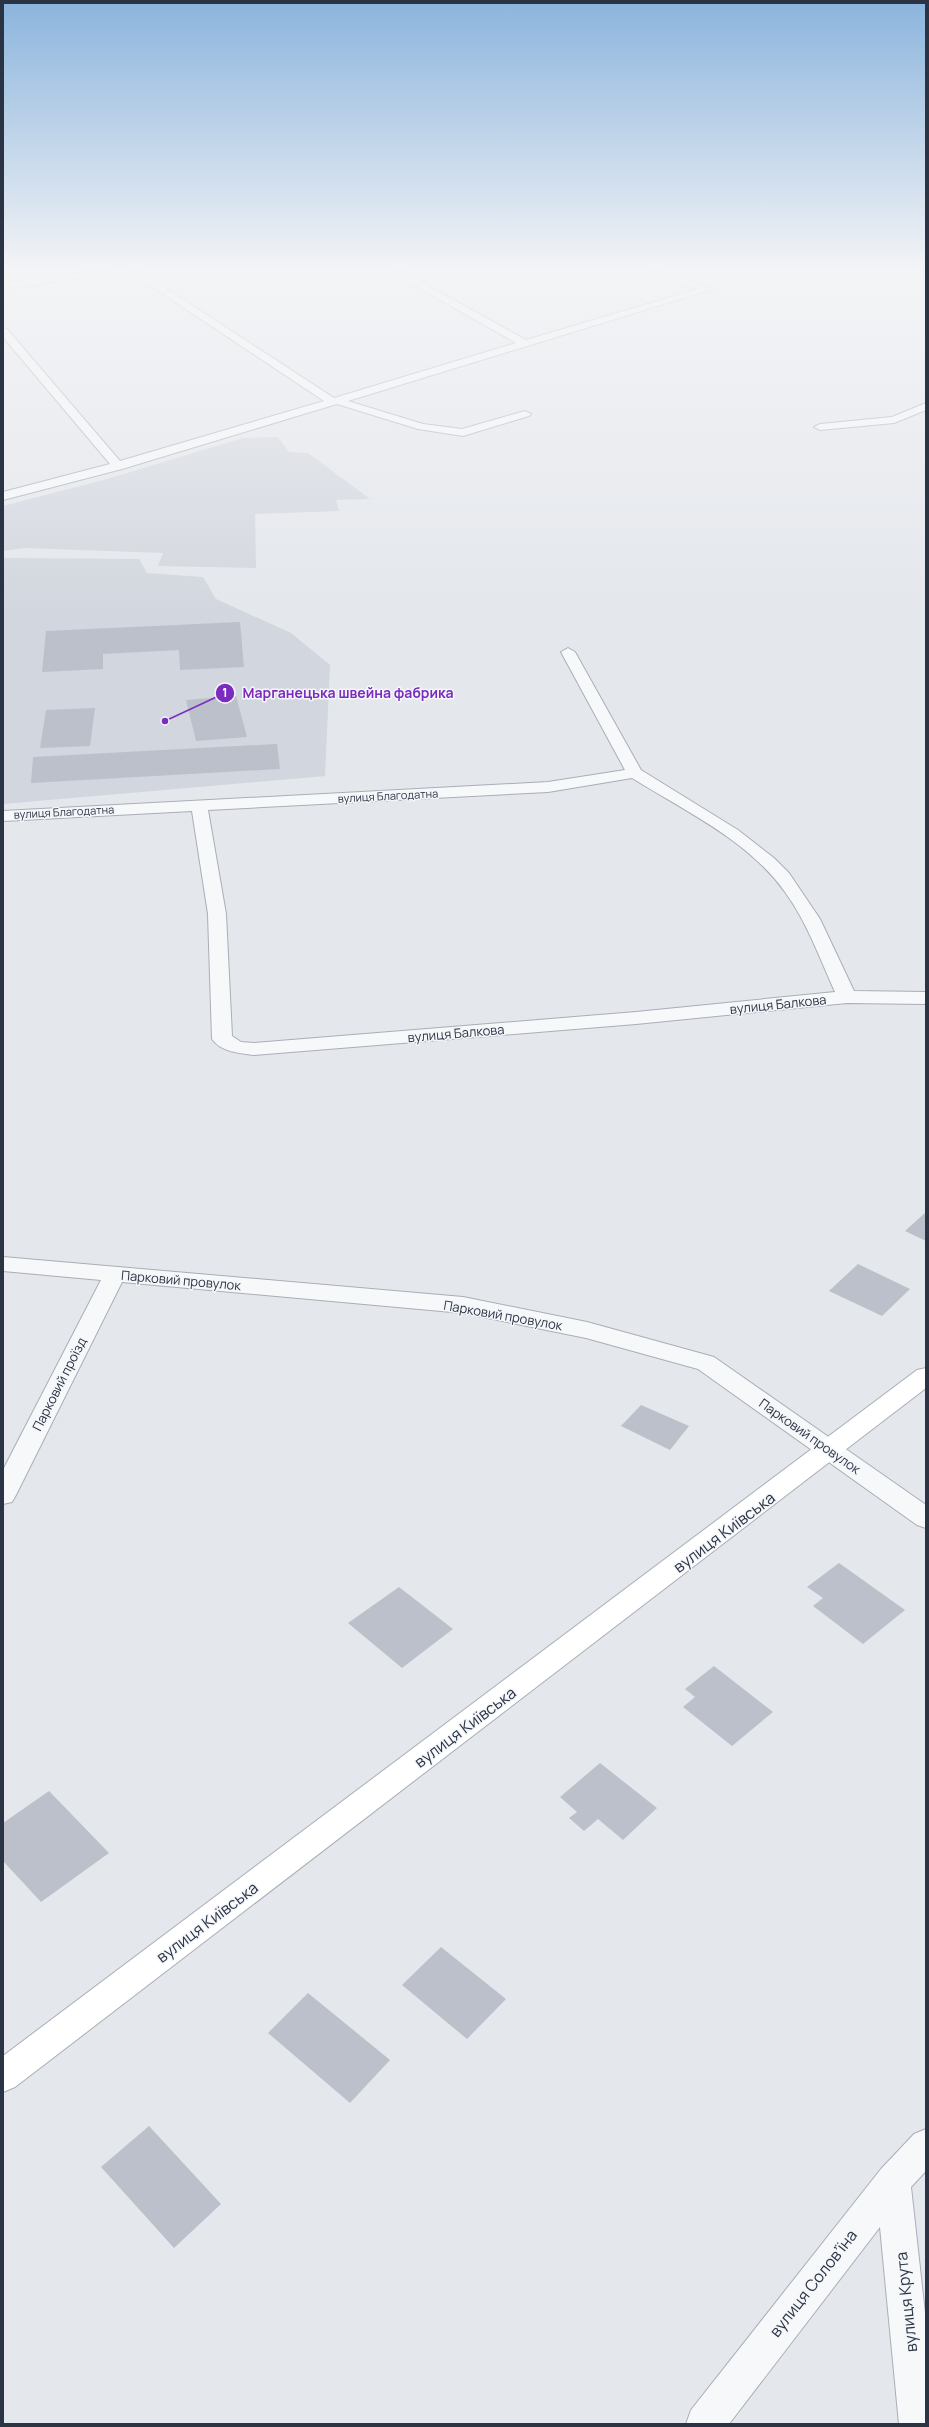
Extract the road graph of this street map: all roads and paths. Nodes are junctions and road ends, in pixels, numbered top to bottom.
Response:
1 (49, 385) edge
2 (310, 385) edge
3 (391, 385) edge
4 (336, 402) junction
5 (926, 406) edge
6 (525, 414) dead end
7 (820, 427) dead end
8 (118, 466) junction
9 (3, 496) edge
10 (568, 652) dead end
11 (635, 773) junction
12 (199, 805) junction
13 (3, 816) edge
14 (847, 997) junction
15 (926, 998) edge
16 (3, 1264) edge
17 (115, 1274) junction
18 (926, 1376) edge
19 (831, 1450) junction
20 (3, 1495) edge
21 (926, 1518) edge
22 (3, 2076) edge
23 (926, 2146) edge
24 (893, 2181) junction
25 (705, 2424) edge
26 (918, 2424) edge

1 - 8 street
2 - 4 street
3 - 4 street
4 - 6 street
4 - 8 street
5 - 7 street
8 - 9 street
10 - 11 street
11 - 12 street, вулиця Благодатна
11 - 14 street
12 - 13 street, вулиця Благодатна
12 - 14 street, вулиця Балкова
14 - 15 street, вулиця Балкова
16 - 17 street, Парковий провулок
17 - 19 street, Парковий провулок
17 - 20 street, Парковий проїзд
18 - 19 main road, вулиця Київська
19 - 21 street, Парковий провулок
19 - 22 main road, вулиця Київська
23 - 24 street, вулиця Соловʼїна
24 - 25 street, вулиця Соловʼїна
24 - 26 street, вулиця Крута

